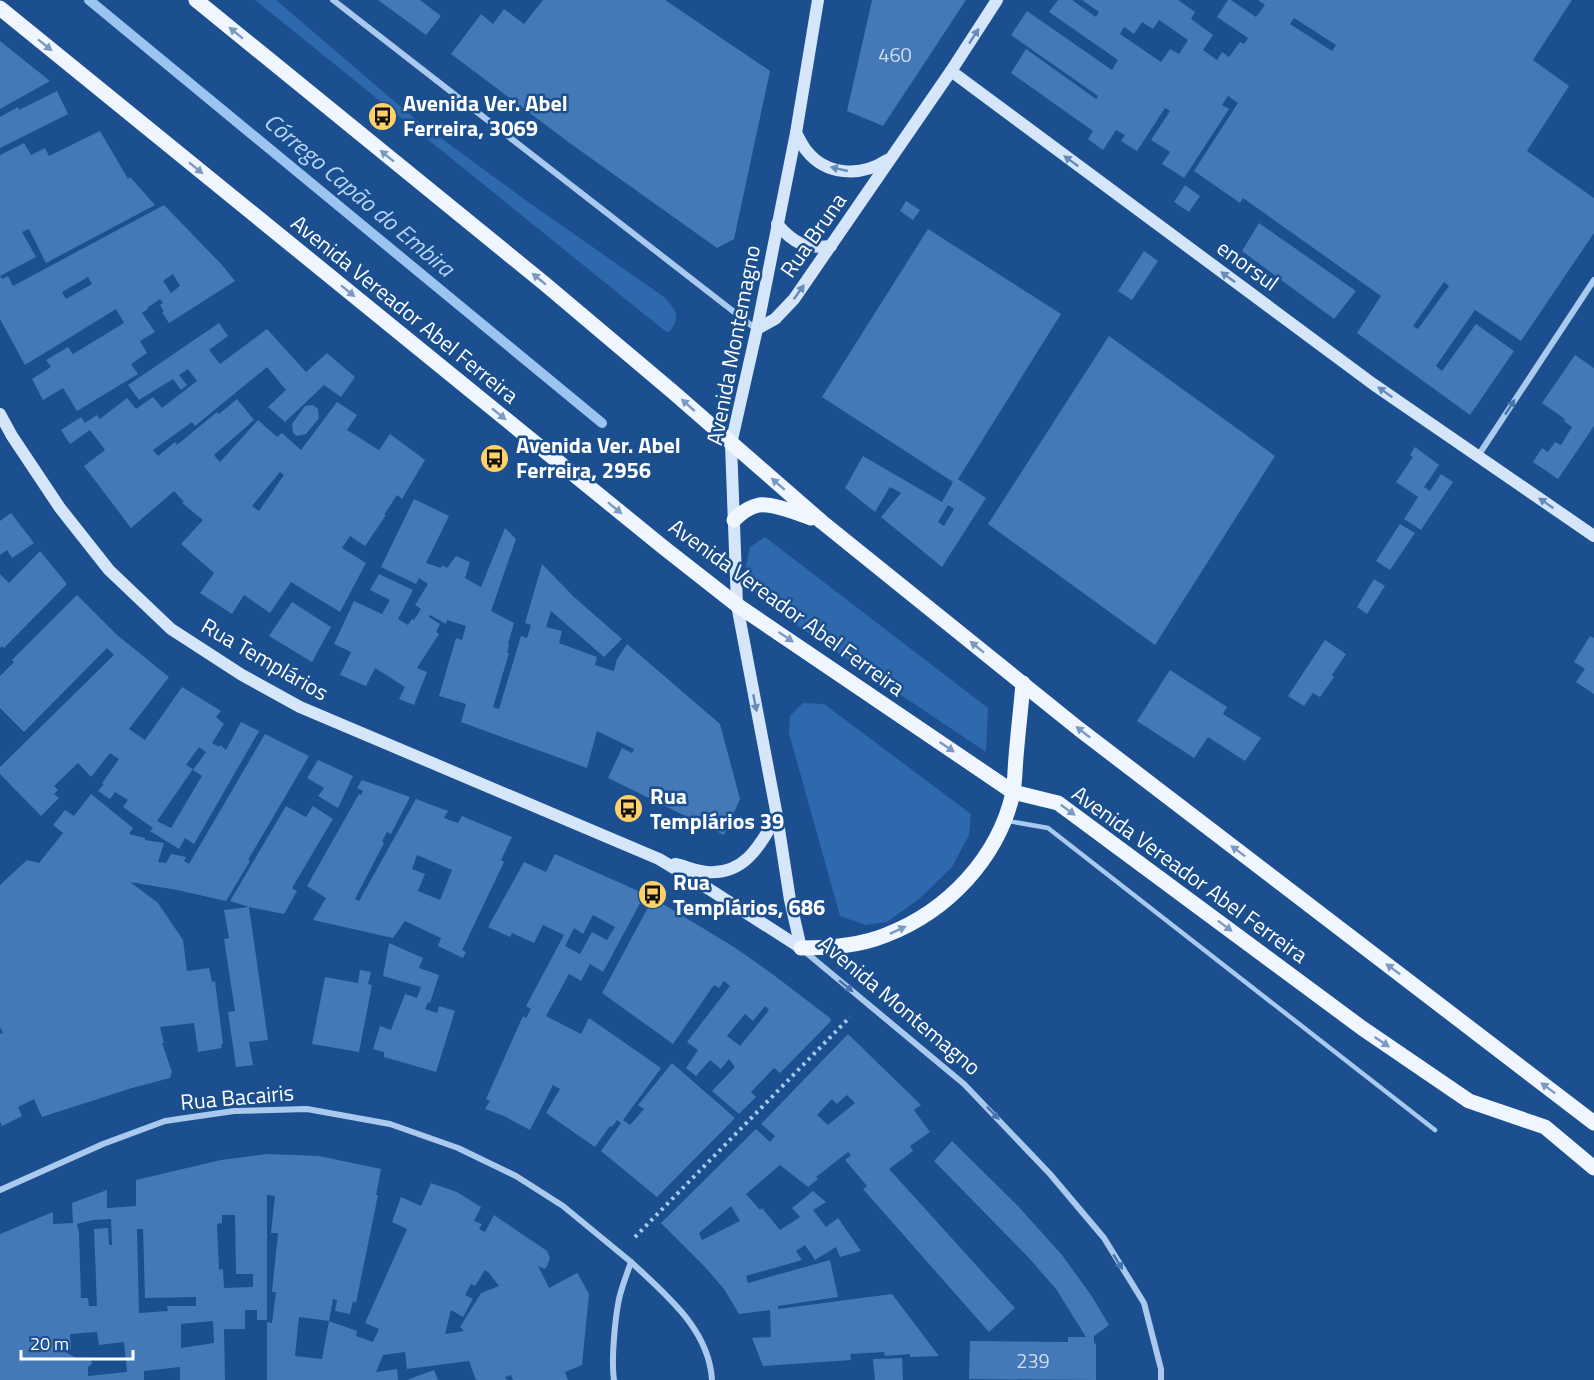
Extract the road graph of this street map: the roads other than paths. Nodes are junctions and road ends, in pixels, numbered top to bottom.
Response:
1 (196, 0) edge
2 (333, 0) edge
3 (818, 0) edge
4 (997, 0) edge
5 (0, 8) edge
6 (951, 71) junction
7 (796, 133) junction
8 (893, 156) junction
9 (777, 224) junction
10 (831, 246) junction
11 (1594, 280) edge
12 (757, 329) junction
13 (0, 414) edge
14 (731, 444) junction
15 (1478, 456) junction
16 (734, 520) junction
17 (822, 522) junction
18 (1594, 536) edge
19 (737, 604) junction
20 (1023, 683) junction
21 (1013, 792) junction
22 (777, 816) junction
23 (1004, 820) junction
24 (659, 859) junction
25 (801, 948) junction
26 (1594, 1123) edge
27 (1435, 1130) dead end
28 (1594, 1168) edge
29 (0, 1190) edge
30 (631, 1262) junction
31 (614, 1380) edge
32 (712, 1380) edge
33 (1161, 1380) edge

14 -> 1 main road, Avenida Vereador Abel Ferreira
2 - 12 street
3 - 7 street, Avenida Montemagno
6 -> 4 street
5 -> 19 main road, Avenida Vereador Abel Ferreira
6 - 8 street, Rua Bruna
15 -> 6 street, enorsul
8 -> 7 street, Rua Bruna
7 - 9 street, Avenida Montemagno
8 - 10 street, Rua Bruna
9 - 10 street
9 - 12 street, Avenida Montemagno
12 -> 10 street, Rua Bruna
15 -> 11 street
12 - 14 street, Avenida Montemagno
13 - 24 street, Rua Templários
14 - 16 street, Avenida Montemagno
17 -> 14 main road, Avenida Vereador Abel Ferreira
18 -> 15 street, enorsul
16 - 17 main road
16 - 19 street, Avenida Montemagno
20 -> 17 main road, Avenida Vereador Abel Ferreira
19 -> 21 main road, Avenida Vereador Abel Ferreira
19 -> 22 street, Avenida Montemagno
20 - 21 main road
26 -> 20 main road, Avenida Vereador Abel Ferreira
21 - 23 main road
21 -> 28 main road, Avenida Vereador Abel Ferreira
22 - 24 street, Rua Templários
22 - 25 street, Avenida Montemagno
25 -> 23 main road
23 - 27 lane
24 - 25 street, Rua Templários
25 -> 33 street, Avenida Montemagno
29 - 30 street, Rua Bacairis
30 - 31 street
30 - 32 street, Rua Bacairis

